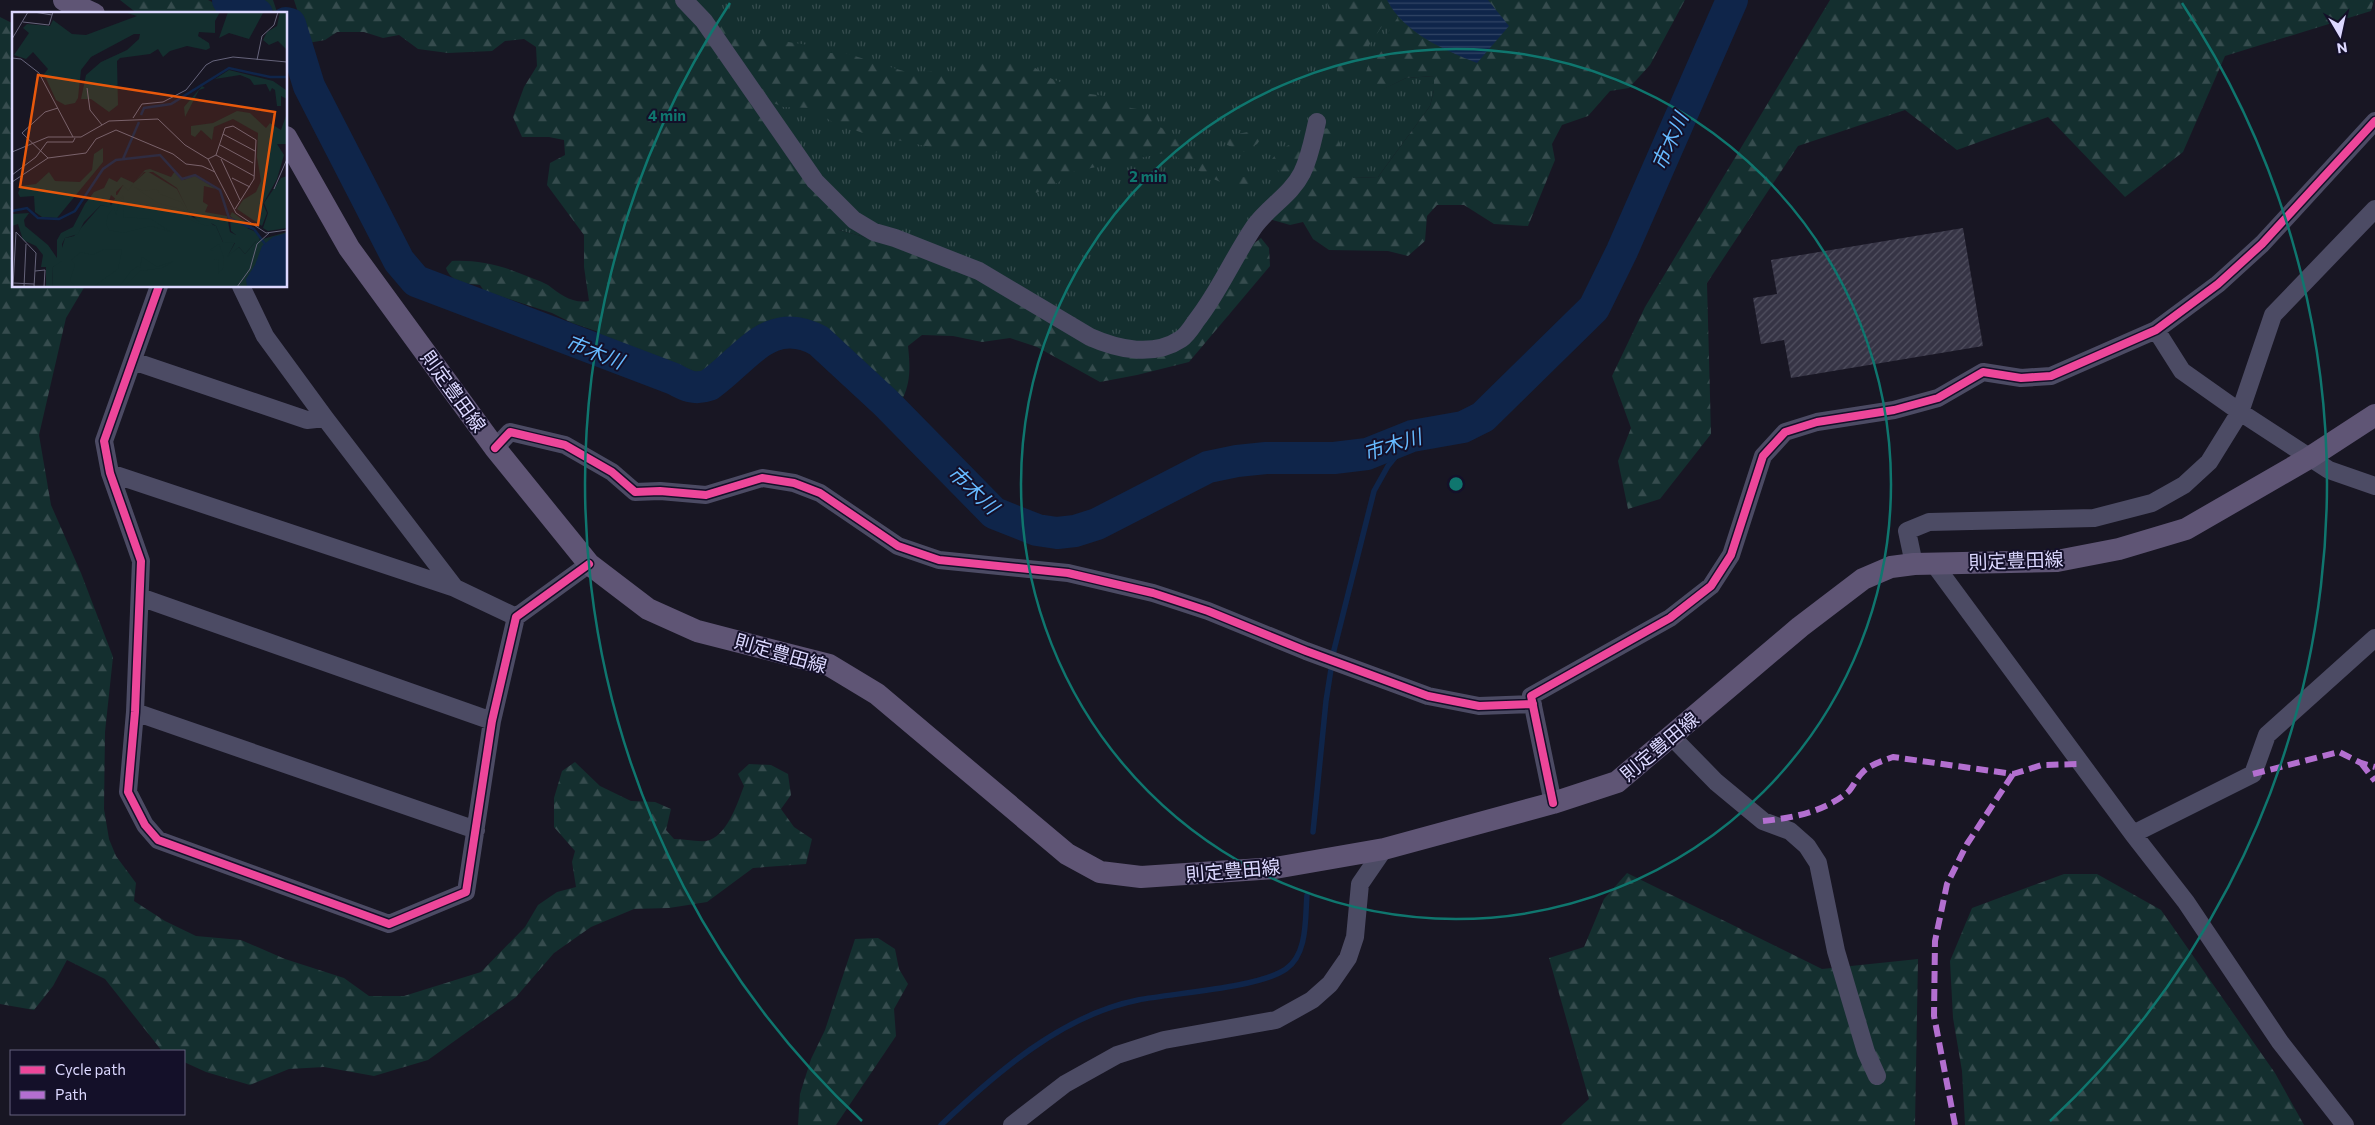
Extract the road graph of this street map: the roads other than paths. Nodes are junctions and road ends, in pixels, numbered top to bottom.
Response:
1 (64, 0) edge
2 (684, 0) edge
3 (90, 12) edge
4 (2375, 121) edge
5 (1317, 122) dead end
6 (288, 141) edge
7 (2375, 209) edge
8 (158, 288) edge
9 (242, 288) edge
10 (2156, 330) junction
11 (133, 361) junction
12 (2240, 412) junction
13 (2375, 415) edge
14 (324, 418) junction
15 (495, 448) junction
16 (2309, 458) junction
17 (110, 473) junction
18 (2375, 486) edge
19 (589, 564) junction
20 (1924, 564) junction
21 (455, 588) junction
22 (140, 597) junction
23 (516, 617) junction
24 (2375, 638) edge
25 (1532, 704) junction
26 (135, 712) junction
27 (492, 721) junction
28 (1671, 736) junction
29 (1552, 803) junction
30 (476, 830) junction
31 (2133, 834) junction
32 (1384, 849) junction
33 (1876, 1076) dead end
34 (1012, 1125) edge
35 (2345, 1125) edge

1 - 3 main road
2 - 5 street
4 - 10 street
6 - 15 main road, 則定豊田線
7 - 12 street
8 - 11 street
9 - 14 street
10 - 12 street
10 - 25 street
11 - 14 street
11 - 17 street
12 - 16 street
12 - 20 street
13 - 16 main road, 則定豊田線
14 - 21 street
15 - 19 main road, 則定豊田線
15 - 25 street
16 - 18 street
16 - 20 main road, 則定豊田線
17 - 21 street
17 - 22 street
19 - 23 street
19 - 32 main road, 則定豊田線
20 - 28 main road, 則定豊田線
20 - 31 street
21 - 23 street
22 - 26 street
22 - 27 street
23 - 27 street
24 - 31 street
25 - 29 street
26 - 30 street
26 - 30 street
27 - 30 street
28 - 29 main road, 則定豊田線
28 - 33 street
29 - 32 main road, 則定豊田線
31 - 35 street
32 - 34 street

